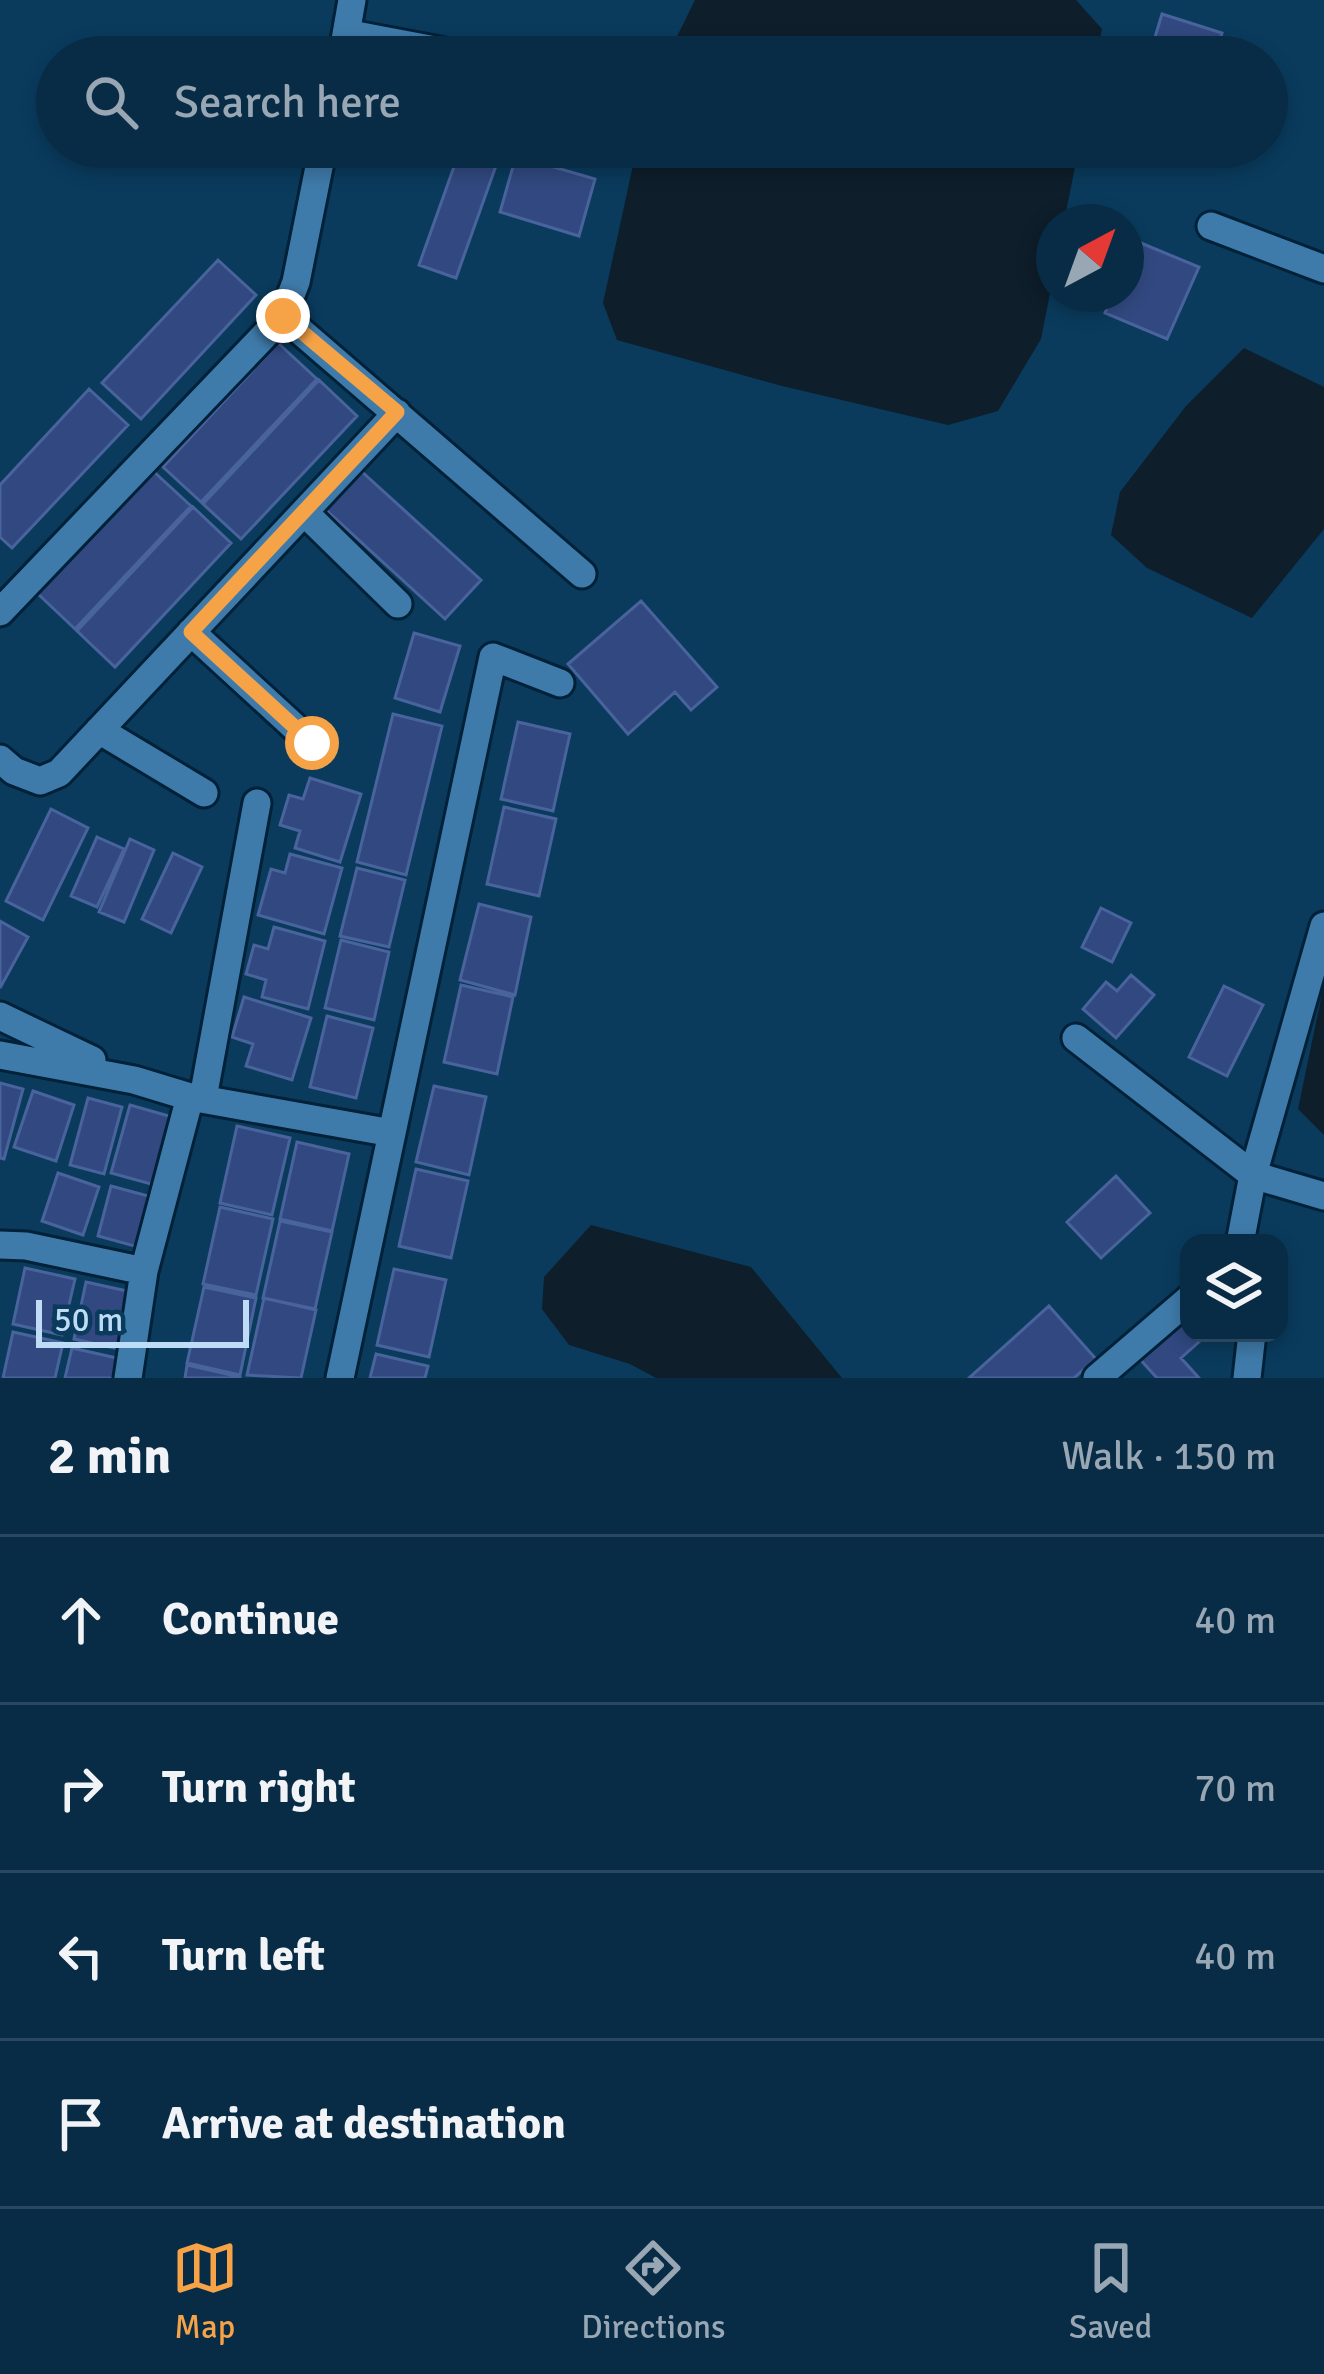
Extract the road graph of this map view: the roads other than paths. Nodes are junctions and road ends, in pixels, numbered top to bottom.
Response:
1 (350, 14) edge
2 (429, 36) edge
3 (319, 168) edge
4 (1211, 226) dead end
5 (1324, 269) edge
6 (283, 316) junction
7 (397, 412) junction
8 (304, 512) junction
9 (582, 574) dead end
10 (398, 604) dead end
11 (0, 612) edge
12 (191, 632) junction
13 (560, 683) dead end
14 (99, 730) junction
15 (312, 743) dead end
16 (0, 759) edge
17 (204, 793) dead end
18 (257, 803) dead end
19 (1324, 926) edge
20 (0, 1016) edge
21 (1076, 1038) dead end
22 (0, 1055) edge
23 (134, 1080) junction
24 (196, 1098) junction
25 (392, 1133) junction
26 (1252, 1175) junction
27 (1324, 1196) edge
28 (1242, 1234) edge
29 (0, 1245) edge
30 (144, 1271) junction
31 (1180, 1307) edge
32 (1251, 1342) edge
33 (128, 1378) edge
34 (340, 1378) edge
35 (1097, 1378) edge
36 (1247, 1378) edge

1 - 2 lane
3 - 6 street
4 - 5 street
6 - 7 street
6 - 11 street
7 - 8 street
7 - 9 street
8 - 10 street
8 - 12 street
12 - 14 street
12 - 15 street
13 - 25 street
14 - 16 street
14 - 17 street
18 - 24 street
19 - 26 street
20 - 23 street
21 - 26 street
22 - 23 street
23 - 24 street
24 - 25 street
24 - 30 street
25 - 34 street
26 - 27 street
26 - 28 street
29 - 30 street
30 - 33 street
31 - 35 street
32 - 36 street

